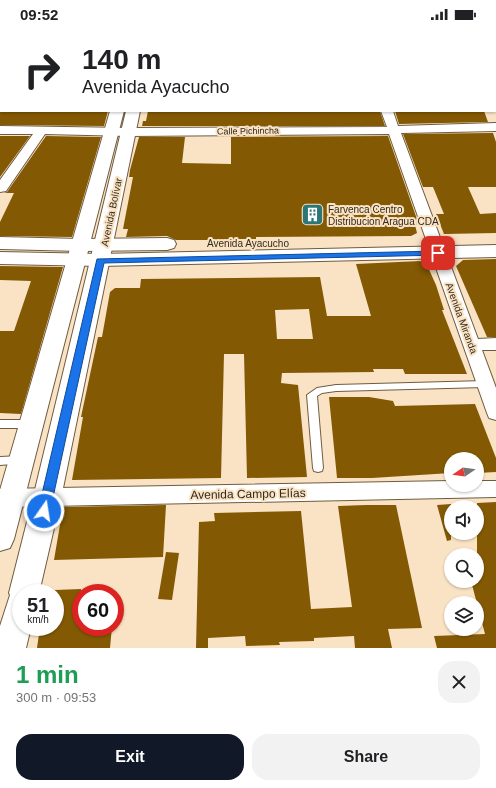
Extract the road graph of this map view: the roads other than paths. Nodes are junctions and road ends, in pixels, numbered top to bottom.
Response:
1 (387, 112) edge
2 (123, 121) edge
3 (496, 127) edge
4 (0, 130) edge
5 (42, 130) junction
6 (394, 130) junction
7 (0, 188) edge
8 (496, 240) edge
9 (0, 243) edge
10 (436, 248) junction
11 (496, 251) edge
12 (102, 252) junction
13 (79, 253) junction
14 (0, 258) edge
15 (496, 344) edge
16 (472, 345) junction
17 (486, 384) junction
18 (496, 413) edge
19 (0, 424) edge
20 (32, 424) junction
21 (22, 460) junction
22 (0, 461) edge
23 (318, 468) dead end
24 (496, 489) edge
25 (6, 498) edge
26 (47, 498) junction
27 (0, 539) edge
28 (26, 584) edge
29 (13, 636) edge
30 (10, 648) edge

1 - 6 street, Avenida Miranda
2 - 5 street, Calle Pichincha
2 - 6 street, Calle Pichincha
2 - 12 main road, Avenida Bolívar
2 - 13 main road, Avenida Bolívar
3 - 6 street, Calle Pichincha
4 - 5 street, Calle Pichincha
5 - 7 street
6 - 10 street, Avenida Miranda
8 - 10 main road, Avenida Ayacucho
9 - 13 main road, Avenida Ayacucho
10 - 11 main road, Avenida Ayacucho
10 - 12 main road, Avenida Ayacucho
10 - 16 street, Avenida Miranda
12 - 13 main road, Avenida Ayacucho
12 - 26 main road, Avenida Bolívar
13 - 14 main road, Avenida Ayacucho
13 - 20 main road, Avenida Bolívar
15 - 16 street
16 - 17 street, Avenida Miranda
17 - 18 street, Avenida Miranda
17 - 23 lane
19 - 20 lane
20 - 21 main road, Avenida Bolívar
21 - 22 lane
21 - 25 main road, Avenida Bolívar
24 - 26 street, Avenida Campo Elías
25 - 26 street, Avenida Campo Elías
25 - 27 main road, Avenida Bolívar
26 - 28 main road, Avenida Bolívar
29 - 30 main road

